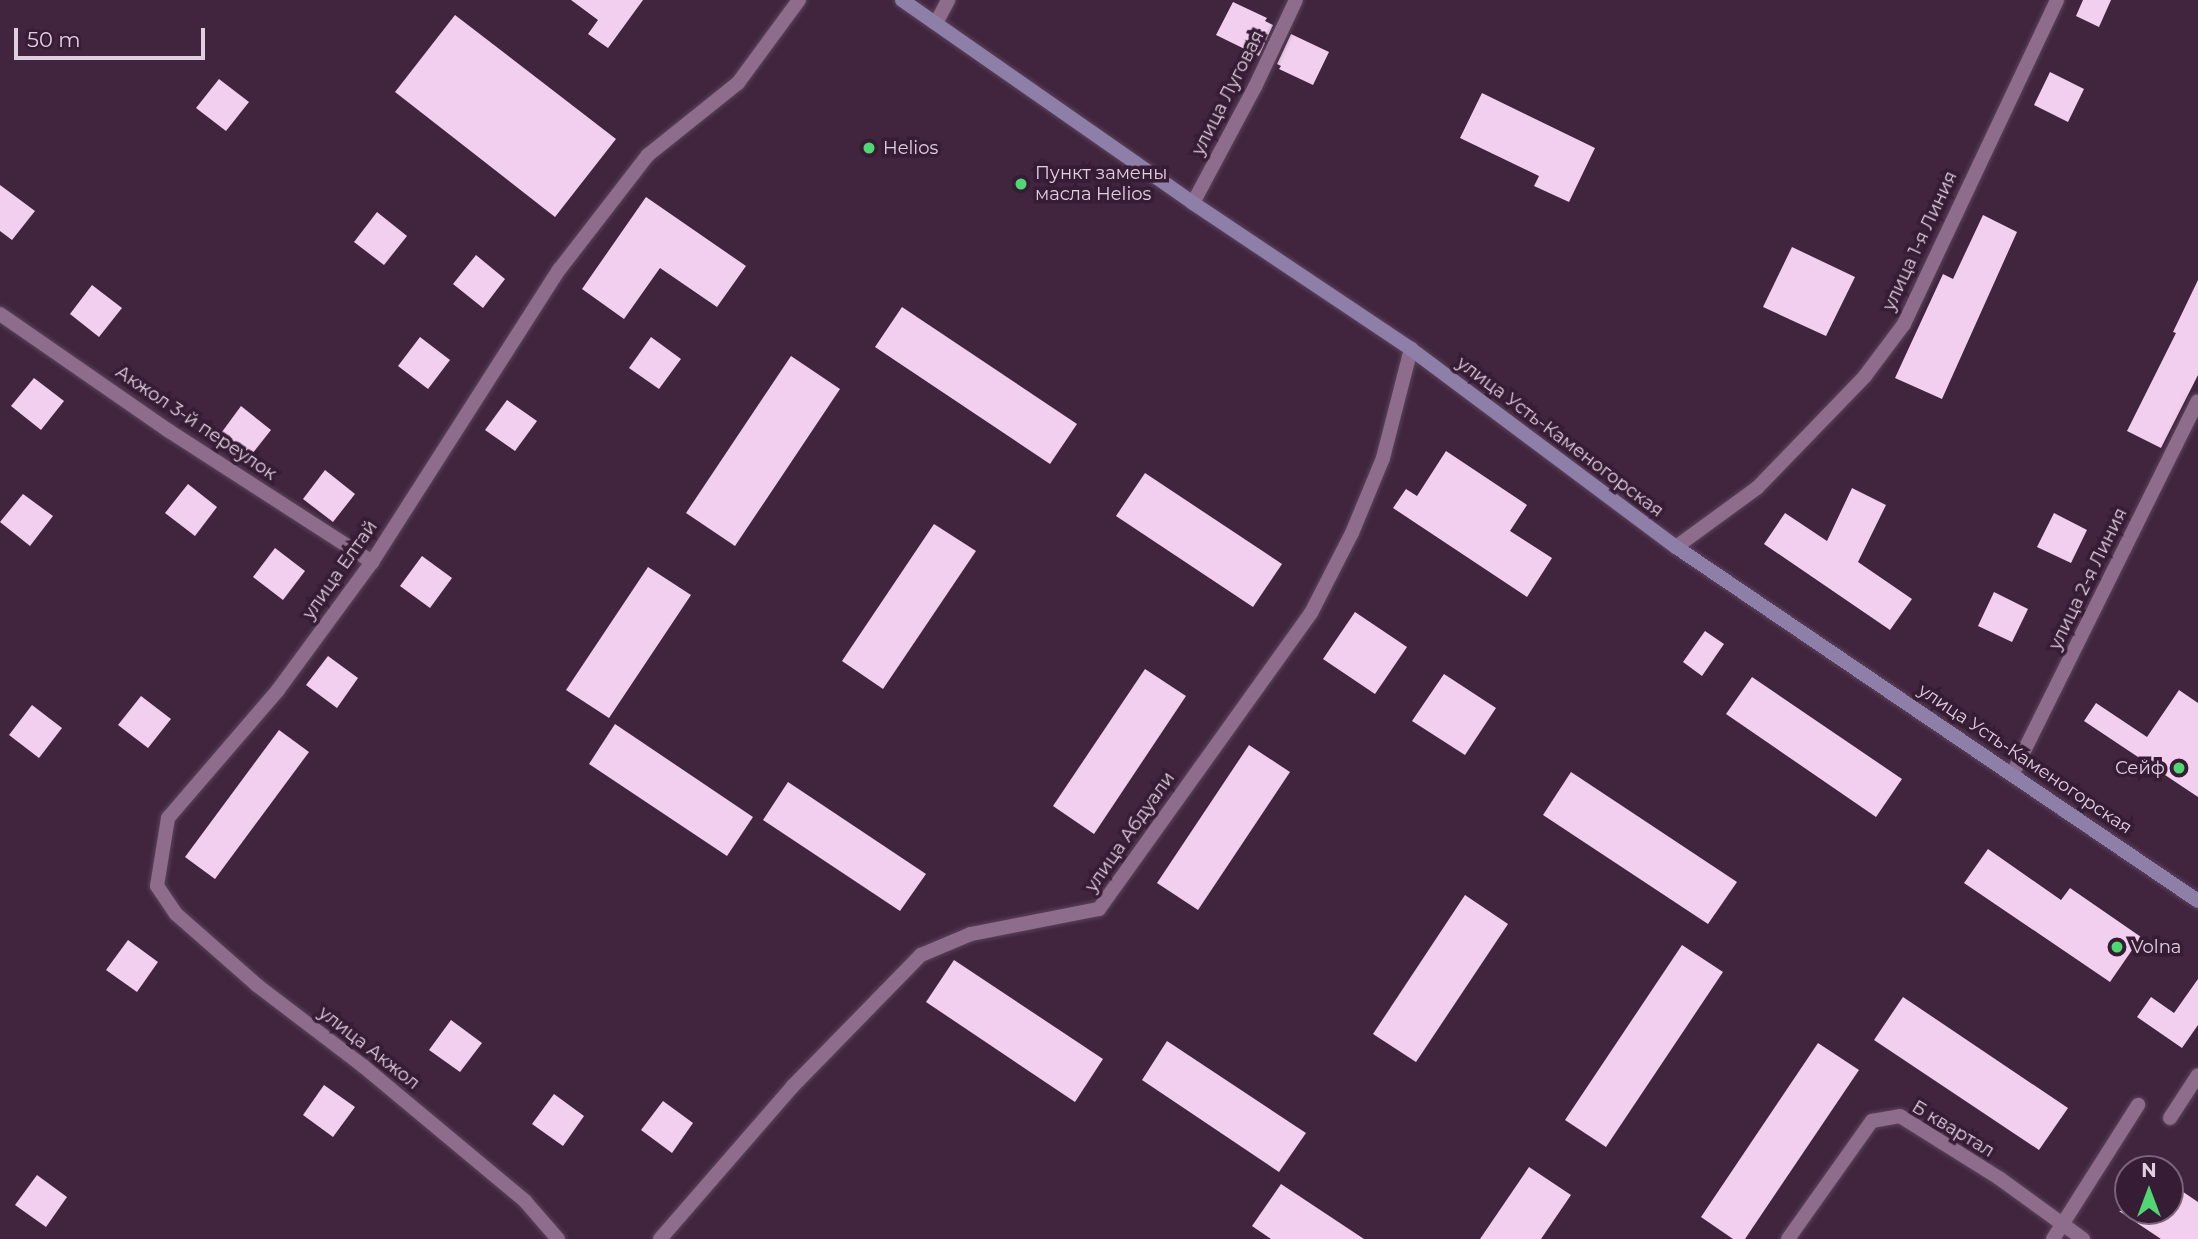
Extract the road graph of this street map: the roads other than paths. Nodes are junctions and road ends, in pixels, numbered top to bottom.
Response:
1 (799, 0) edge
2 (902, 0) edge
3 (948, 0) edge
4 (1296, 0) edge
5 (2057, 0) edge
6 (936, 23) junction
7 (1193, 203) junction
8 (0, 314) edge
9 (1411, 349) junction
10 (2198, 401) edge
11 (1676, 547) junction
12 (372, 562) junction
13 (2013, 773) junction
14 (157, 886) joint
15 (2198, 901) edge
16 (2198, 1075) edge
17 (2138, 1105) dead end
18 (2170, 1118) dead end
19 (2060, 1223) junction
20 (558, 1239) edge
21 (660, 1239) edge
22 (1788, 1239) edge
23 (2053, 1239) edge
24 (2083, 1239) edge

1 - 12 street, улица Елтай
2 - 6 street, улица Усть-Каменогорская
3 - 6 street
4 - 7 street, улица Луговая
5 - 11 street, улица 1-я Линия
6 - 7 street, улица Усть-Каменогорская
7 - 9 street, улица Усть-Каменогорская
8 - 12 street, Акжол 3-й переулок
9 - 11 street, улица Усть-Каменогорская
9 - 21 street, улица Абдуали
10 - 13 street, улица 2-я Линия
11 - 13 street, улица Усть-Каменогорская
12 - 14 street, улица Елтай
13 - 15 street, улица Усть-Каменогорская
14 - 20 street, улица Акжол
16 - 18 street
17 - 19 street
19 - 22 street, Б квартал
19 - 23 street
19 - 24 street, Б квартал

